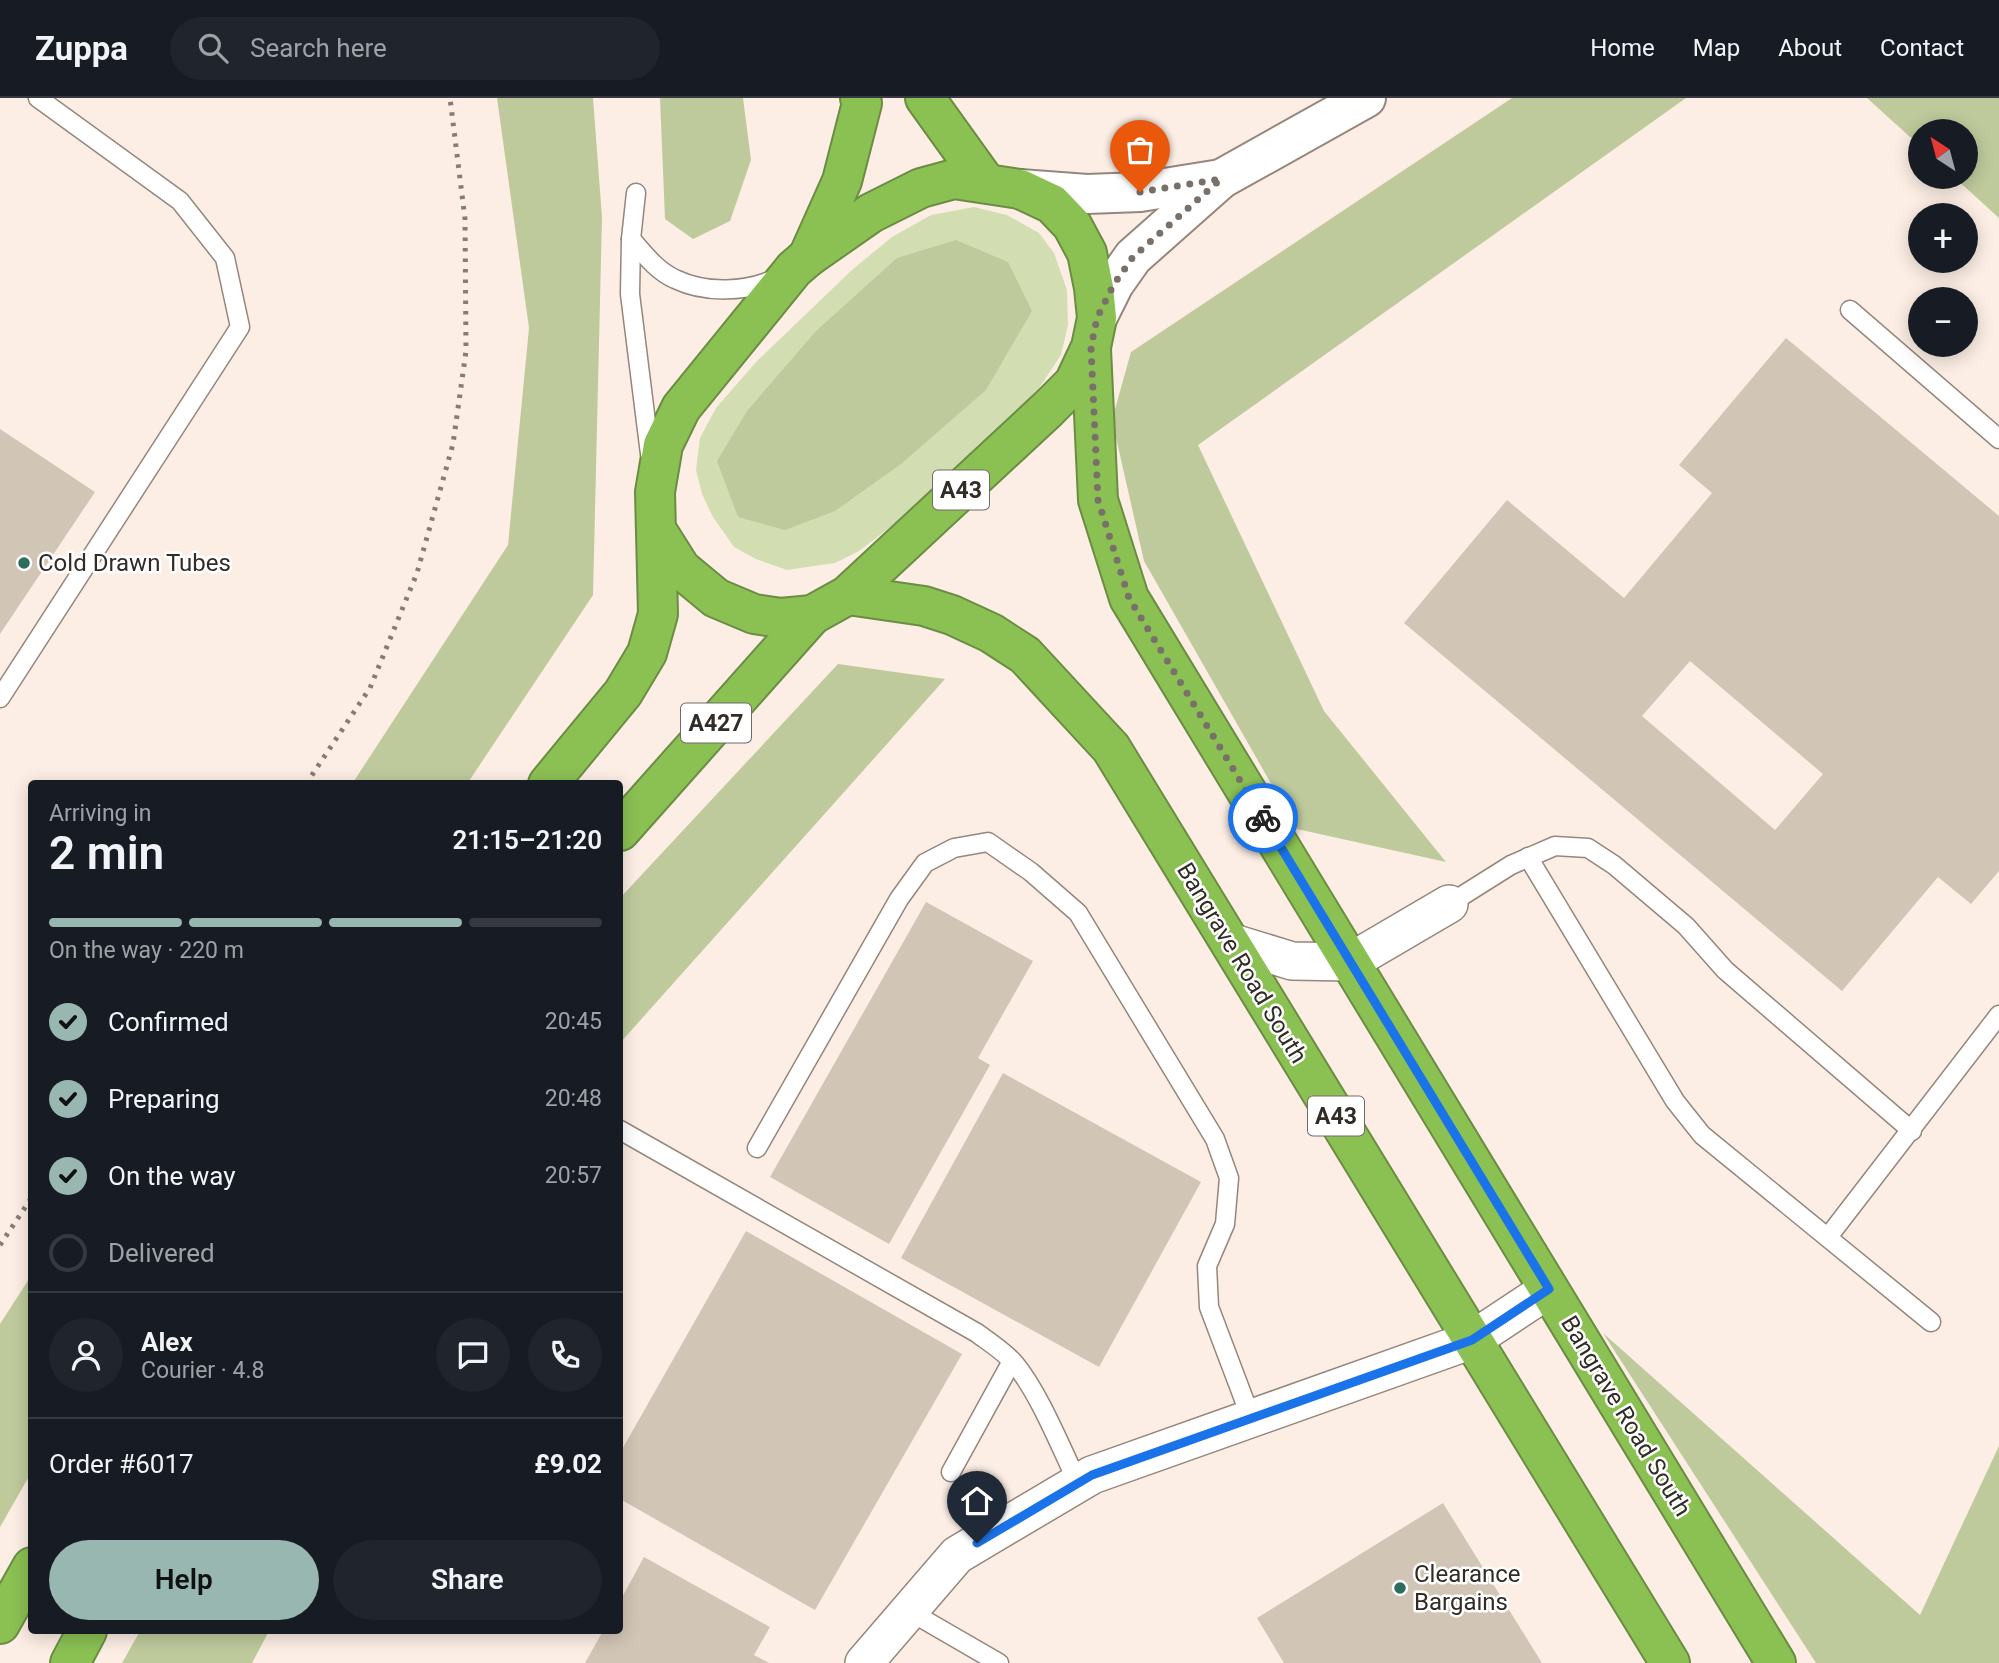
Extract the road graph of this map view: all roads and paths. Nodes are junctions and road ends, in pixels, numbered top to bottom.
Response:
1 (38, 98) edge
2 (860, 98) edge
3 (925, 98) edge
4 (1366, 98) edge
5 (1221, 179) junction
6 (1003, 186) junction
7 (636, 193) dead end
8 (631, 239) junction
9 (802, 263) junction
10 (1850, 310) dead end
11 (1094, 332) junction
12 (1999, 439) edge
13 (655, 492) junction
14 (657, 531) junction
15 (848, 595) junction
16 (811, 615) junction
17 (0, 698) edge
18 (551, 780) edge
19 (623, 828) edge
20 (1528, 857) junction
21 (1449, 904) joint
22 (1230, 942) junction
23 (1350, 962) junction
24 (1999, 1015) edge
25 (1912, 1131) junction
26 (623, 1132) edge
27 (757, 1148) dead end
28 (1828, 1237) junction
29 (1549, 1289) junction
30 (1931, 1322) dead end
31 (1472, 1340) junction
32 (1012, 1361) junction
33 (1251, 1418) junction
34 (951, 1472) dead end
35 (1078, 1483) junction
36 (28, 1574) edge
37 (909, 1611) junction
38 (0, 1624) edge
39 (84, 1634) edge
40 (70, 1663) edge
41 (864, 1663) edge
42 (999, 1663) edge
43 (1670, 1663) edge
44 (1776, 1663) edge

1 - 17 lane
2 - 9 highway, A43
3 - 6 highway, A43
4 - 5 street
5 - 6 street
5 - 11 street
6 - 9 highway, A43
6 - 11 highway, A43
7 - 8 lane
8 - 9 lane
8 - 13 lane
9 - 13 highway, A43
10 - 12 lane
11 - 15 highway, A43
11 - 23 highway, Bangrave Road South / A43
13 - 14 highway, A43
14 - 16 highway, A43
14 - 18 highway
15 - 16 highway, A43
15 - 22 highway, Bangrave Road South / A43
16 - 19 highway, A427
20 - 21 lane
20 - 25 lane
20 - 28 lane
21 - 23 street
22 - 23 street
22 - 31 highway, Bangrave Road South / A43
23 - 29 highway, Bangrave Road South / A43
24 - 25 lane
25 - 28 lane
26 - 32 lane
27 - 33 lane
28 - 30 lane
29 - 31 street
29 - 44 highway, Bangrave Road South / A43
31 - 33 street
31 - 43 highway, Bangrave Road South / A43
32 - 34 lane
32 - 35 lane
33 - 35 street
35 - 37 street
36 - 38 highway
37 - 41 street
37 - 42 lane
39 - 40 highway

